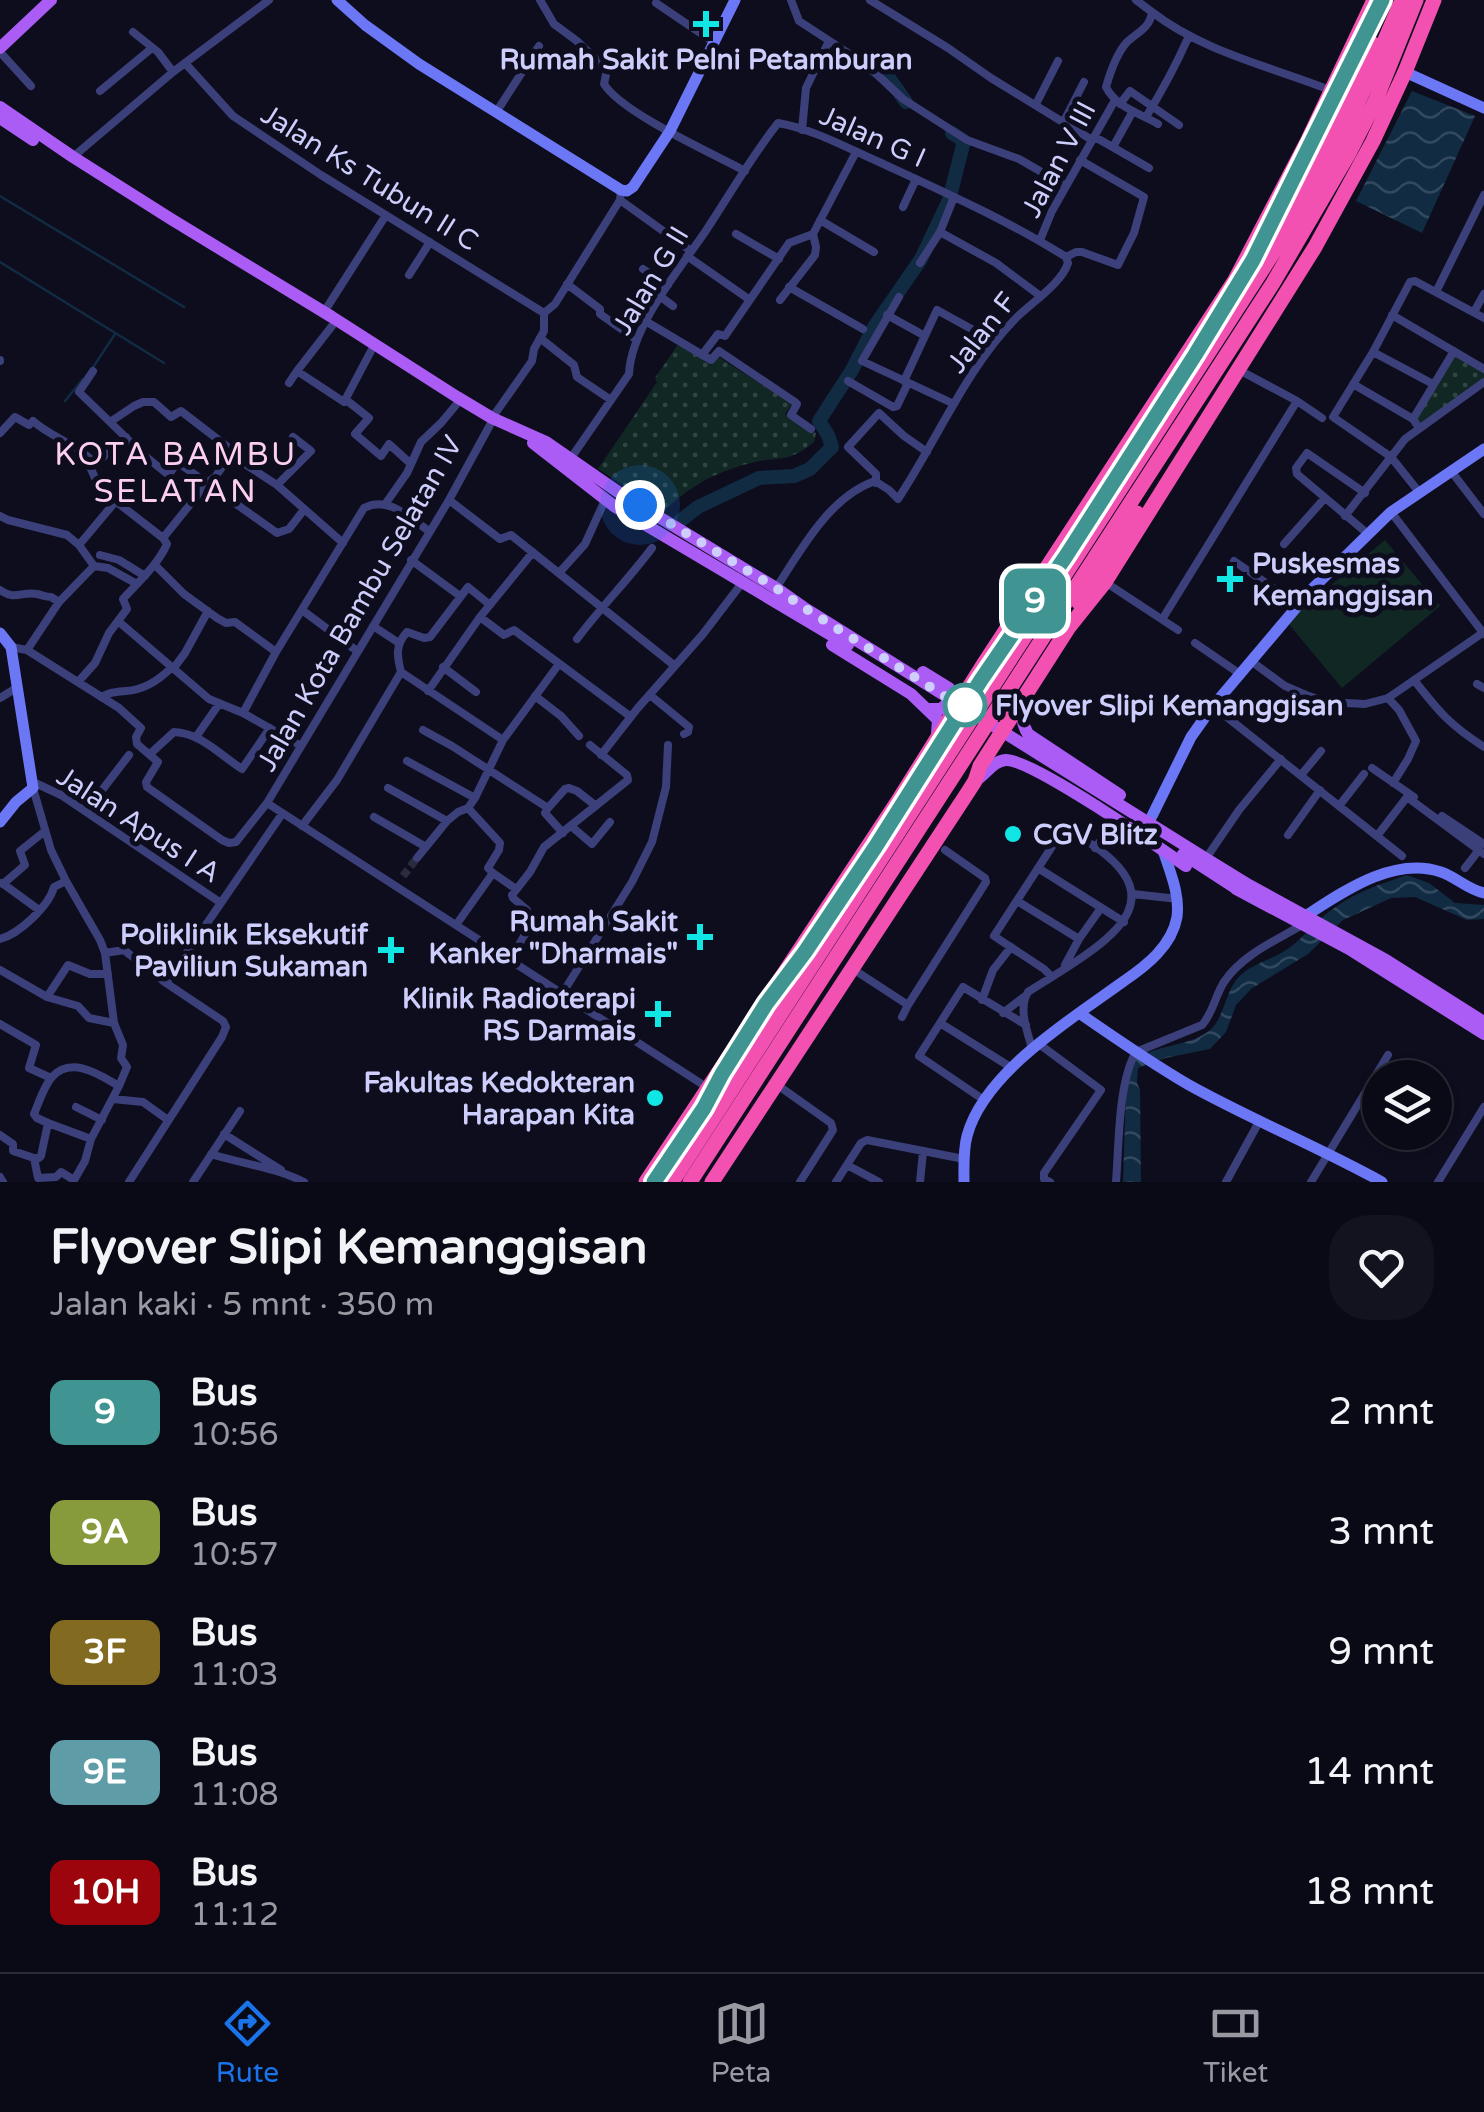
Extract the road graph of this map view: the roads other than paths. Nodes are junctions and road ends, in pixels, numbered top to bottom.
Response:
1 (38, 0) edge
2 (52, 0) edge
3 (269, 0) edge
4 (338, 0) edge
5 (540, 0) edge
6 (735, 0) edge
7 (791, 0) edge
8 (870, 0) edge
9 (1136, 0) edge
10 (1374, 0) edge
11 (1399, 0) edge
12 (1416, 0) edge
13 (1434, 0) edge
14 (656, 3) dead end
15 (1152, 13) junction
16 (133, 32) dead end
17 (0, 38) edge
18 (1188, 38) junction
19 (829, 41) junction
20 (714, 43) junction
21 (539, 46) dead end
22 (152, 48) junction
23 (0, 50) edge
24 (1058, 61) dead end
25 (185, 63) junction
26 (173, 72) junction
27 (1406, 72) junction
28 (1084, 82) dead end
29 (31, 86) dead end
30 (1331, 90) junction
31 (100, 92) dead end
32 (1118, 102) junction
33 (1036, 104) junction
34 (0, 106) edge
35 (1152, 106) junction
36 (1484, 108) edge
37 (496, 110) junction
38 (1133, 111) junction
39 (1146, 117) junction
40 (0, 118) edge
41 (1064, 121) junction
42 (1158, 124) dead end
43 (1179, 125) dead end
44 (776, 126) joint
45 (802, 130) junction
46 (670, 131) junction
47 (1094, 138) junction
48 (1113, 147) junction
49 (856, 152) junction
50 (73, 158) junction
51 (1080, 160) junction
52 (1149, 168) dead end
53 (746, 170) junction
54 (916, 179) junction
55 (1066, 186) junction
56 (621, 195) junction
57 (1484, 195) edge
58 (951, 196) junction
59 (903, 207) dead end
60 (1481, 209) edge
61 (386, 215) junction
62 (820, 220) junction
63 (940, 232) junction
64 (736, 234) dead end
65 (813, 234) junction
66 (1040, 240) junction
67 (430, 242) junction
68 (874, 252) dead end
69 (689, 254) junction
70 (1066, 257) junction
71 (780, 259) junction
72 (920, 263) dead end
73 (1242, 268) junction
74 (643, 269) dead end
75 (410, 275) dead end
76 (566, 284) junction
77 (668, 285) junction
78 (789, 287) junction
79 (1436, 292) junction
80 (1484, 294) edge
81 (1040, 295) junction
82 (898, 297) dead end
83 (660, 298) junction
84 (750, 300) junction
85 (780, 300) dead end
86 (674, 306) dead end
87 (324, 312) junction
88 (1474, 312) junction
89 (544, 313) junction
90 (887, 315) junction
91 (1392, 316) junction
92 (1484, 318) edge
93 (647, 322) junction
94 (332, 326) junction
95 (863, 330) dead end
96 (925, 336) junction
97 (540, 338) junction
98 (637, 340) junction
99 (995, 342) junction
100 (1454, 350) junction
101 (371, 351) junction
102 (1373, 352) junction
103 (702, 355) junction
104 (1484, 368) edge
105 (1238, 370) junction
106 (93, 371) dead end
107 (297, 371) junction
108 (848, 381) dead end
109 (906, 382) junction
110 (1484, 382) edge
111 (289, 384) dead end
112 (1353, 384) junction
113 (1433, 384) junction
114 (345, 399) junction
115 (611, 400) junction
116 (1297, 401) junction
117 (954, 404) junction
118 (456, 405) junction
119 (1322, 418) dead end
120 (1412, 419) junction
121 (491, 421) junction
122 (110, 422) junction
123 (810, 428) dead end
124 (1419, 428) junction
125 (0, 433) edge
126 (294, 436) dead end
127 (126, 437) junction
128 (1168, 446) junction
129 (1484, 449) edge
130 (927, 452) junction
131 (232, 454) junction
132 (1391, 457) junction
133 (571, 458) junction
134 (95, 464) junction
135 (411, 464) junction
136 (1451, 472) junction
137 (208, 482) junction
138 (876, 482) junction
139 (277, 485) junction
140 (1364, 492) junction
141 (1419, 492) junction
142 (1324, 498) junction
143 (449, 500) junction
144 (606, 500) junction
145 (116, 502) junction
146 (386, 503) junction
147 (303, 510) junction
148 (1483, 510) edge
149 (1391, 512) junction
150 (0, 516) edge
151 (1345, 516) junction
152 (429, 531) junction
153 (1368, 534) junction
154 (163, 538) junction
155 (343, 543) junction
156 (1284, 544) dead end
157 (79, 546) junction
158 (652, 548) dead end
159 (533, 552) junction
160 (100, 555) dead end
161 (411, 560) junction
162 (1234, 560) dead end
163 (155, 565) junction
164 (94, 566) junction
165 (559, 573) junction
166 (144, 576) junction
167 (1105, 582) junction
168 (742, 583) junction
169 (136, 584) junction
170 (780, 587) junction
171 (0, 590) edge
172 (761, 594) junction
173 (460, 596) junction
174 (59, 602) junction
175 (490, 605) junction
176 (1298, 605) junction
177 (600, 608) junction
178 (302, 610) junction
179 (208, 611) junction
180 (801, 611) junction
181 (480, 618) junction
182 (1163, 618) junction
183 (118, 621) junction
184 (373, 626) junction
185 (1069, 627) junction
186 (1178, 630) dead end
187 (0, 633) edge
188 (1484, 633) edge
189 (577, 639) dead end
190 (399, 643) junction
191 (1195, 643) dead end
192 (11, 648) junction
193 (27, 650) junction
194 (276, 652) junction
195 (358, 652) junction
196 (1251, 660) junction
197 (559, 664) junction
198 (444, 666) junction
199 (675, 666) junction
200 (172, 668) junction
201 (401, 672) junction
202 (977, 674) junction
203 (1240, 674) junction
204 (1414, 680) junction
205 (78, 682) junction
206 (943, 684) junction
207 (428, 691) junction
208 (6, 692) edge
209 (476, 692) dead end
210 (650, 695) junction
211 (534, 696) junction
212 (101, 697) junction
213 (1024, 697) junction
214 (1388, 698) junction
215 (219, 704) junction
216 (1213, 706) junction
217 (928, 709) junction
218 (243, 713) junction
219 (630, 717) junction
220 (270, 728) junction
221 (423, 730) dead end
222 (684, 734) dead end
223 (579, 736) dead end
224 (196, 737) junction
225 (502, 739) junction
226 (934, 744) junction
227 (668, 745) dead end
228 (1043, 745) junction
229 (301, 746) junction
230 (590, 746) dead end
231 (1484, 747) edge
232 (1320, 751) dead end
233 (150, 754) junction
234 (129, 755) dead end
235 (601, 755) junction
236 (1280, 759) junction
237 (408, 760) dead end
238 (1372, 768) dead end
239 (488, 769) junction
240 (1031, 769) junction
241 (1364, 774) dead end
242 (1302, 776) junction
243 (975, 782) junction
244 (1393, 783) junction
245 (33, 785) junction
246 (388, 788) dead end
247 (1320, 790) junction
248 (475, 798) junction
249 (267, 804) junction
250 (596, 806) junction
251 (1339, 806) junction
252 (468, 808) junction
253 (548, 808) junction
254 (86, 812) junction
255 (282, 814) junction
256 (1152, 816) junction
257 (374, 817) dead end
258 (1116, 819) junction
259 (447, 821) junction
260 (0, 822) edge
261 (610, 822) dead end
262 (302, 826) junction
263 (567, 829) junction
264 (45, 831) junction
265 (1288, 835) dead end
266 (1377, 836) junction
267 (942, 843) junction
268 (426, 848) junction
269 (1095, 848) junction
270 (1482, 849) edge
271 (1164, 850) junction
272 (1402, 856) dead end
273 (417, 858) tunnel mouth
274 (1200, 861) junction
275 (1038, 868) junction
276 (1464, 868) dead end
277 (493, 873) junction
278 (403, 876) tunnel mouth
279 (66, 881) junction
280 (2, 883) edge
281 (396, 886) junction
282 (516, 890) junction
283 (1484, 893) edge
284 (1133, 894) junction
285 (1177, 895) junction
286 (1016, 901) junction
287 (220, 903) junction
288 (1101, 908) junction
289 (39, 910) junction
290 (1307, 921) junction
291 (1124, 922) junction
292 (456, 925) junction
293 (1333, 935) junction
294 (0, 939) edge
295 (1079, 939) junction
296 (839, 940) junction
297 (1011, 947) junction
298 (802, 948) junction
299 (105, 953) junction
300 (510, 960) junction
301 (1062, 969) junction
302 (0, 970) edge
303 (859, 973) junction
304 (108, 974) junction
305 (1052, 977) junction
306 (166, 983) junction
307 (562, 994) junction
308 (47, 997) junction
309 (1024, 997) junction
310 (982, 1000) junction
311 (908, 1004) junction
312 (1004, 1012) junction
313 (1079, 1014) junction
314 (902, 1017) dead end
315 (1484, 1022) edge
316 (114, 1023) junction
317 (940, 1023) junction
318 (1026, 1026) junction
319 (4, 1027) edge
320 (817, 1029) junction
321 (1484, 1034) edge
322 (2, 1039) edge
323 (1036, 1046) junction
324 (1138, 1053) junction
325 (1388, 1054) dead end
326 (1012, 1068) junction
327 (51, 1078) junction
328 (120, 1086) junction
329 (708, 1088) junction
330 (782, 1089) junction
331 (113, 1099) junction
332 (984, 1100) junction
333 (76, 1106) dead end
334 (1484, 1108) edge
335 (240, 1110) dead end
336 (102, 1120) junction
337 (168, 1120) junction
338 (1260, 1120) junction
339 (48, 1123) junction
340 (710, 1124) junction
341 (224, 1134) junction
342 (0, 1136) edge
343 (91, 1139) junction
344 (923, 1152) junction
345 (1329, 1152) junction
346 (211, 1154) junction
347 (34, 1158) junction
348 (964, 1160) junction
349 (847, 1165) junction
350 (285, 1172) junction
351 (713, 1180) edge
352 (74, 1181) edge
353 (129, 1182) edge
354 (193, 1182) edge
355 (304, 1182) edge
356 (646, 1182) edge
357 (672, 1182) edge
358 (690, 1182) edge
359 (800, 1182) edge
360 (836, 1182) edge
361 (878, 1182) edge
362 (920, 1182) edge
363 (964, 1182) edge
364 (1050, 1182) edge
365 (1116, 1182) edge
366 (1226, 1182) edge
367 (1311, 1182) edge
368 (1382, 1182) edge
369 (1438, 1182) edge

1 - 17 main road
2 - 23 main road
3 - 25 street
4 - 37 street
5 - 46 street
6 - 20 street
7 - 19 street
8 - 33 street
9 - 15 street
10 - 30 highway
11 - 73 highway
11 - 296 highway
12 - 128 highway
13 - 27 highway
14 - 20 street
15 - 18 street
15 - 32 street
16 - 22 street
18 - 30 street
18 - 35 street
19 - 45 street
19 - 55 street
20 - 46 street
21 - 37 street
22 - 26 street
22 - 31 street
23 - 29 street
24 - 33 street
25 - 26 street
25 - 61 street, Jalan Ks Tubun II C
26 - 50 street
27 - 36 street
27 - 105 highway
28 - 41 street
30 - 73 highway
32 - 35 street
32 - 38 street
32 - 47 street, Jalan V III
33 - 41 street
34 - 50 main road
35 - 39 street
35 - 43 street
37 - 56 street
38 - 39 street
38 - 48 street
39 - 42 street
40 - 94 main road
41 - 47 street
44 - 45 street, Jalan G I
44 - 53 street, Jalan G II
45 - 49 street, Jalan G I
46 - 53 street
46 - 56 street
47 - 48 street
47 - 51 street, Jalan V III
48 - 52 street
49 - 54 street, Jalan G I
49 - 62 street
50 - 87 main road
51 - 55 street, Jalan V III
51 - 70 street
53 - 69 street, Jalan G II
54 - 58 street, Jalan G I
54 - 59 street
55 - 66 street, Jalan V III
56 - 69 street
56 - 76 street
57 - 60 street
58 - 63 street
58 - 66 street, Jalan G I
60 - 79 street
61 - 67 street, Jalan Ks Tubun II C
61 - 87 street
62 - 65 street
62 - 68 street
63 - 72 street
63 - 81 street, Jalan F
64 - 71 street
65 - 71 street
65 - 78 street
66 - 70 street, Jalan G I
67 - 75 street
67 - 89 street, Jalan Ks Tubun II C
69 - 77 street, Jalan G II
69 - 84 street
70 - 81 street
71 - 84 street
73 - 202 highway
74 - 77 street
76 - 89 street
76 - 98 street
77 - 83 street, Jalan G II
78 - 85 street
78 - 95 street
79 - 88 street
79 - 91 street
80 - 88 street
81 - 99 street, Jalan F
82 - 90 street
83 - 86 street
83 - 93 street, Jalan G II
84 - 103 street
87 - 121 main road
88 - 92 street
89 - 97 street, Jalan Kota Bambu Selatan IV
90 - 96 street
90 - 109 street
91 - 100 street
91 - 102 street
93 - 98 street, Jalan G II
93 - 103 street
94 - 101 main road
94 - 107 street
96 - 99 street
96 - 109 street
97 - 115 street
97 - 121 street, Jalan Kota Bambu Selatan IV
98 - 115 street, Jalan G II
99 - 117 street, Jalan F
100 - 104 street
100 - 113 street
101 - 114 street
101 - 118 main road
102 - 112 street
102 - 113 street
103 - 123 street
105 - 116 street
105 - 167 highway
106 - 122 street
107 - 111 street
107 - 114 street
108 - 109 street
109 - 117 street
110 - 124 street
112 - 120 street
112 - 132 street
113 - 120 street
114 - 135 street
115 - 133 street, Jalan G II
116 - 119 street
116 - 182 street
117 - 130 street, Jalan F
118 - 121 main road
118 - 135 street
120 - 124 street
121 - 133 main road
121 - 143 street, Jalan Kota Bambu Selatan IV
121 - 144 main road
122 - 127 street
122 - 131 street
124 - 132 street
125 - 134 street
126 - 139 street
127 - 134 street
127 - 137 street
128 - 185 highway
128 - 296 highway
129 - 136 street
130 - 138 street, Jalan F
130 - 138 street
131 - 137 street
131 - 139 street
132 - 140 street
132 - 141 street
133 - 170 main road
134 - 145 street
135 - 146 street
136 - 141 street
136 - 148 street
137 - 147 street
137 - 154 street
138 - 170 street
139 - 147 street
140 - 142 street
140 - 151 street
141 - 149 street
142 - 151 street
142 - 156 street
143 - 152 street, Jalan Kota Bambu Selatan IV
143 - 159 street
144 - 165 street
144 - 168 main road
145 - 154 street
145 - 157 street
146 - 152 street
146 - 155 street
147 - 155 street
149 - 153 street
149 - 188 street
150 - 157 street
151 - 153 street
152 - 161 street, Jalan Kota Bambu Selatan IV
153 - 176 street
154 - 163 street
155 - 178 street
157 - 164 street
158 - 177 street
159 - 165 street
159 - 175 street
160 - 166 street
161 - 173 street
161 - 184 street, Jalan Kota Bambu Selatan IV
162 - 176 street
163 - 166 street
163 - 179 street
164 - 169 street
164 - 174 street
165 - 177 street
166 - 169 street
167 - 182 street
167 - 185 highway
168 - 172 main road
168 - 199 street
169 - 183 street
170 - 180 main road
170 - 206 main road
171 - 174 street
172 - 180 main road
172 - 217 main road
173 - 175 street
173 - 190 street
174 - 193 street
175 - 181 street
176 - 196 street
177 - 189 street
177 - 199 street
178 - 194 street
178 - 195 street
179 - 194 street
179 - 200 street
180 - 274 main road
181 - 197 street
181 - 198 street
182 - 186 street
183 - 200 street
183 - 205 street
184 - 190 street
184 - 195 street, Jalan Kota Bambu Selatan IV
185 - 213 highway
187 - 192 street
188 - 204 street
190 - 201 street
191 - 203 street
192 - 193 street
192 - 208 street
193 - 205 street
194 - 218 street
195 - 229 street, Jalan Kota Bambu Selatan IV
196 - 203 street
196 - 214 street
197 - 211 street
197 - 219 street
198 - 207 street
198 - 209 street
199 - 210 street
200 - 212 street
200 - 215 street
201 - 207 street
201 - 262 street
202 - 206 main road
202 - 226 highway
203 - 216 street
204 - 214 street
204 - 231 street
205 - 212 street
206 - 217 main road
207 - 225 street
208 - 245 street
210 - 219 street
210 - 222 street
211 - 223 street
211 - 225 street
212 - 233 street
213 - 228 main road
213 - 243 highway
214 - 244 street
215 - 218 street
215 - 224 street
216 - 236 street
216 - 256 street
217 - 226 main road
218 - 220 street
219 - 235 street
220 - 224 street
220 - 229 street
221 - 239 street
224 - 233 street
225 - 239 street
226 - 298 highway
227 - 307 street
228 - 240 main road
228 - 256 main road
229 - 249 street, Jalan Kota Bambu Selatan IV
230 - 235 street
232 - 242 street
233 - 249 street, Jalan Kota Bambu Selatan IV
234 - 254 street
235 - 250 street
236 - 242 street
236 - 274 street
237 - 248 street
238 - 244 street
239 - 248 street
239 - 253 street
240 - 243 main road
240 - 258 main road
241 - 251 street
242 - 247 street
243 - 267 highway
244 - 270 street
245 - 254 street, Jalan Apus I A
245 - 260 street
245 - 264 street
246 - 259 street
247 - 251 street
247 - 265 street
248 - 252 street
249 - 255 street
250 - 253 street
250 - 263 street
251 - 266 street
252 - 259 street
252 - 277 street
253 - 263 street
254 - 287 street, Jalan Apus I A
255 - 262 street
255 - 287 street
256 - 274 main road
257 - 268 street
258 - 269 street
258 - 271 main road
259 - 268 street
261 - 263 street
262 - 281 street
263 - 282 street
264 - 279 street
264 - 280 street
266 - 270 street
266 - 272 street
267 - 303 highway
267 - 311 street
267 - 320 highway
268 - 273 street
269 - 275 street
269 - 284 street
270 - 276 street
271 - 274 main road
271 - 285 street
274 - 285 street
274 - 290 main road
275 - 286 street
275 - 288 street
277 - 282 street
277 - 292 street
278 - 281 street
279 - 289 street
279 - 299 street
280 - 289 street
281 - 292 street
282 - 300 street
283 - 290 street
284 - 285 street
284 - 291 street
285 - 313 street
286 - 295 street
286 - 297 street
287 - 306 street
288 - 291 street
288 - 295 street
289 - 294 street
290 - 293 main road
290 - 324 street
291 - 301 street
292 - 300 street
293 - 315 main road
293 - 321 main road
295 - 301 street
296 - 340 highway
296 - 358 highway
297 - 305 street
297 - 310 street
298 - 329 highway
298 - 340 highway
299 - 304 street
299 - 306 street
300 - 307 street
301 - 305 street
302 - 308 street
303 - 311 street
303 - 320 highway
304 - 308 street
304 - 316 street
305 - 309 street
306 - 337 street
307 - 329 street
308 - 316 street
309 - 312 street
309 - 318 street
310 - 312 street
310 - 317 street
311 - 314 street
312 - 318 street
313 - 323 street
313 - 324 street
316 - 328 street
317 - 326 street
317 - 332 street
318 - 323 street
319 - 322 street
319 - 327 street
320 - 330 highway
320 - 351 highway
323 - 326 street
323 - 364 street
324 - 338 street
324 - 365 street
325 - 345 street
326 - 332 street
327 - 328 street
327 - 339 street
328 - 331 street
329 - 356 highway
330 - 351 highway
330 - 359 street
331 - 336 street
331 - 337 street
332 - 348 street
333 - 336 street
334 - 369 street
335 - 341 street
336 - 343 street
337 - 353 street
338 - 345 street
338 - 366 street
339 - 343 street
339 - 347 street
340 - 357 highway
341 - 346 street
341 - 350 street
342 - 347 street
343 - 352 street
344 - 348 street
344 - 349 street
344 - 362 street
345 - 367 street
345 - 368 street
346 - 350 street
346 - 354 street
347 - 352 street
348 - 363 street
349 - 360 street
349 - 361 street
350 - 355 street

